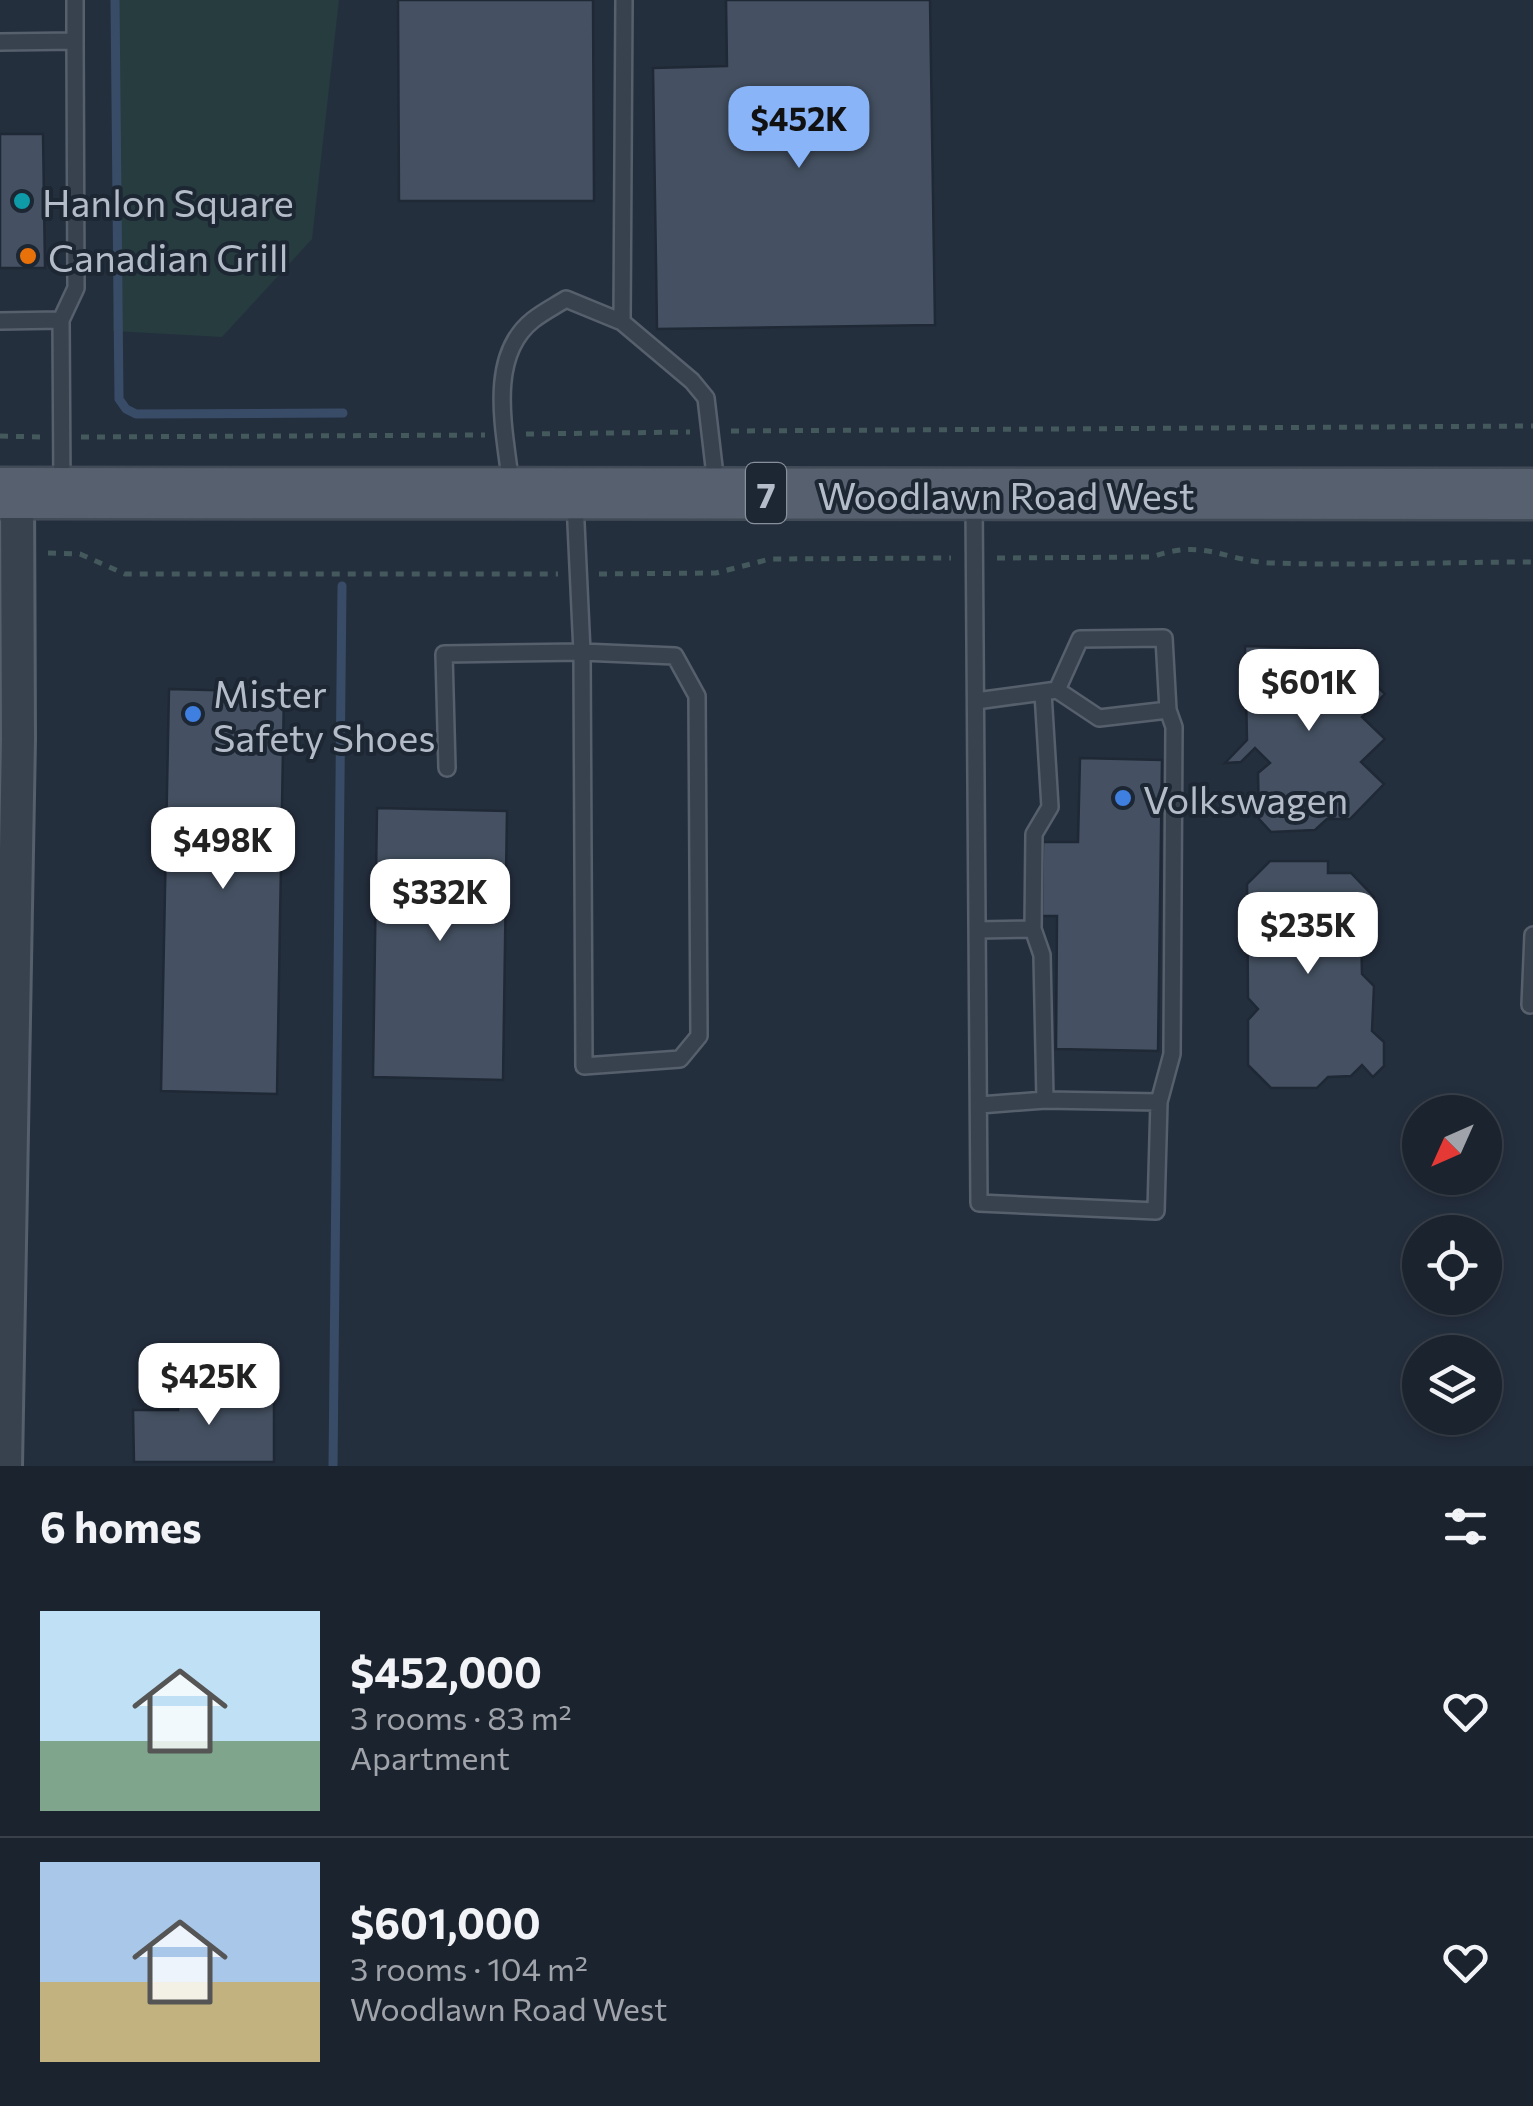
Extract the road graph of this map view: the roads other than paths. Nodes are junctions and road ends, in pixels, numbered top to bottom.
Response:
1 (75, 0) edge
2 (624, 0) edge
3 (75, 41) junction
4 (0, 42) edge
5 (60, 320) junction
6 (0, 321) edge
7 (622, 322) junction
8 (27, 493) edge
9 (512, 493) junction
10 (574, 493) junction
11 (717, 493) junction
12 (974, 494) junction
13 (1533, 494) edge
14 (582, 652) junction
15 (1050, 692) junction
16 (976, 701) junction
17 (1168, 710) junction
18 (9, 739) edge
19 (447, 768) dead end
20 (8, 833) edge
21 (1032, 928) junction
22 (979, 930) junction
23 (1533, 935) edge
24 (7, 994) edge
25 (1530, 1005) dead end
26 (1046, 1100) junction
27 (1159, 1102) junction
28 (980, 1106) junction
29 (6, 1466) edge

1 - 3 lane
2 - 7 lane
3 - 4 lane
3 - 5 lane
5 - 6 lane
5 - 8 lane
7 - 9 lane
7 - 11 lane
8 - 9 main road, Woodlawn Road West / 7
8 - 18 street
9 - 10 main road, Woodlawn Road West / 7
10 - 11 main road, Woodlawn Road West / 7
10 - 14 lane
11 - 12 main road, Woodlawn Road West / 7
12 - 13 main road, Woodlawn Road West / 7
12 - 16 lane
14 - 14 lane
14 - 19 lane
15 - 16 lane
15 - 17 lane
15 - 17 lane
15 - 21 lane
16 - 22 lane
17 - 27 lane
18 - 20 street
20 - 24 street
21 - 22 lane
21 - 26 lane
22 - 28 lane
23 - 25 lane
24 - 29 street
26 - 27 lane
26 - 28 lane
27 - 28 lane

